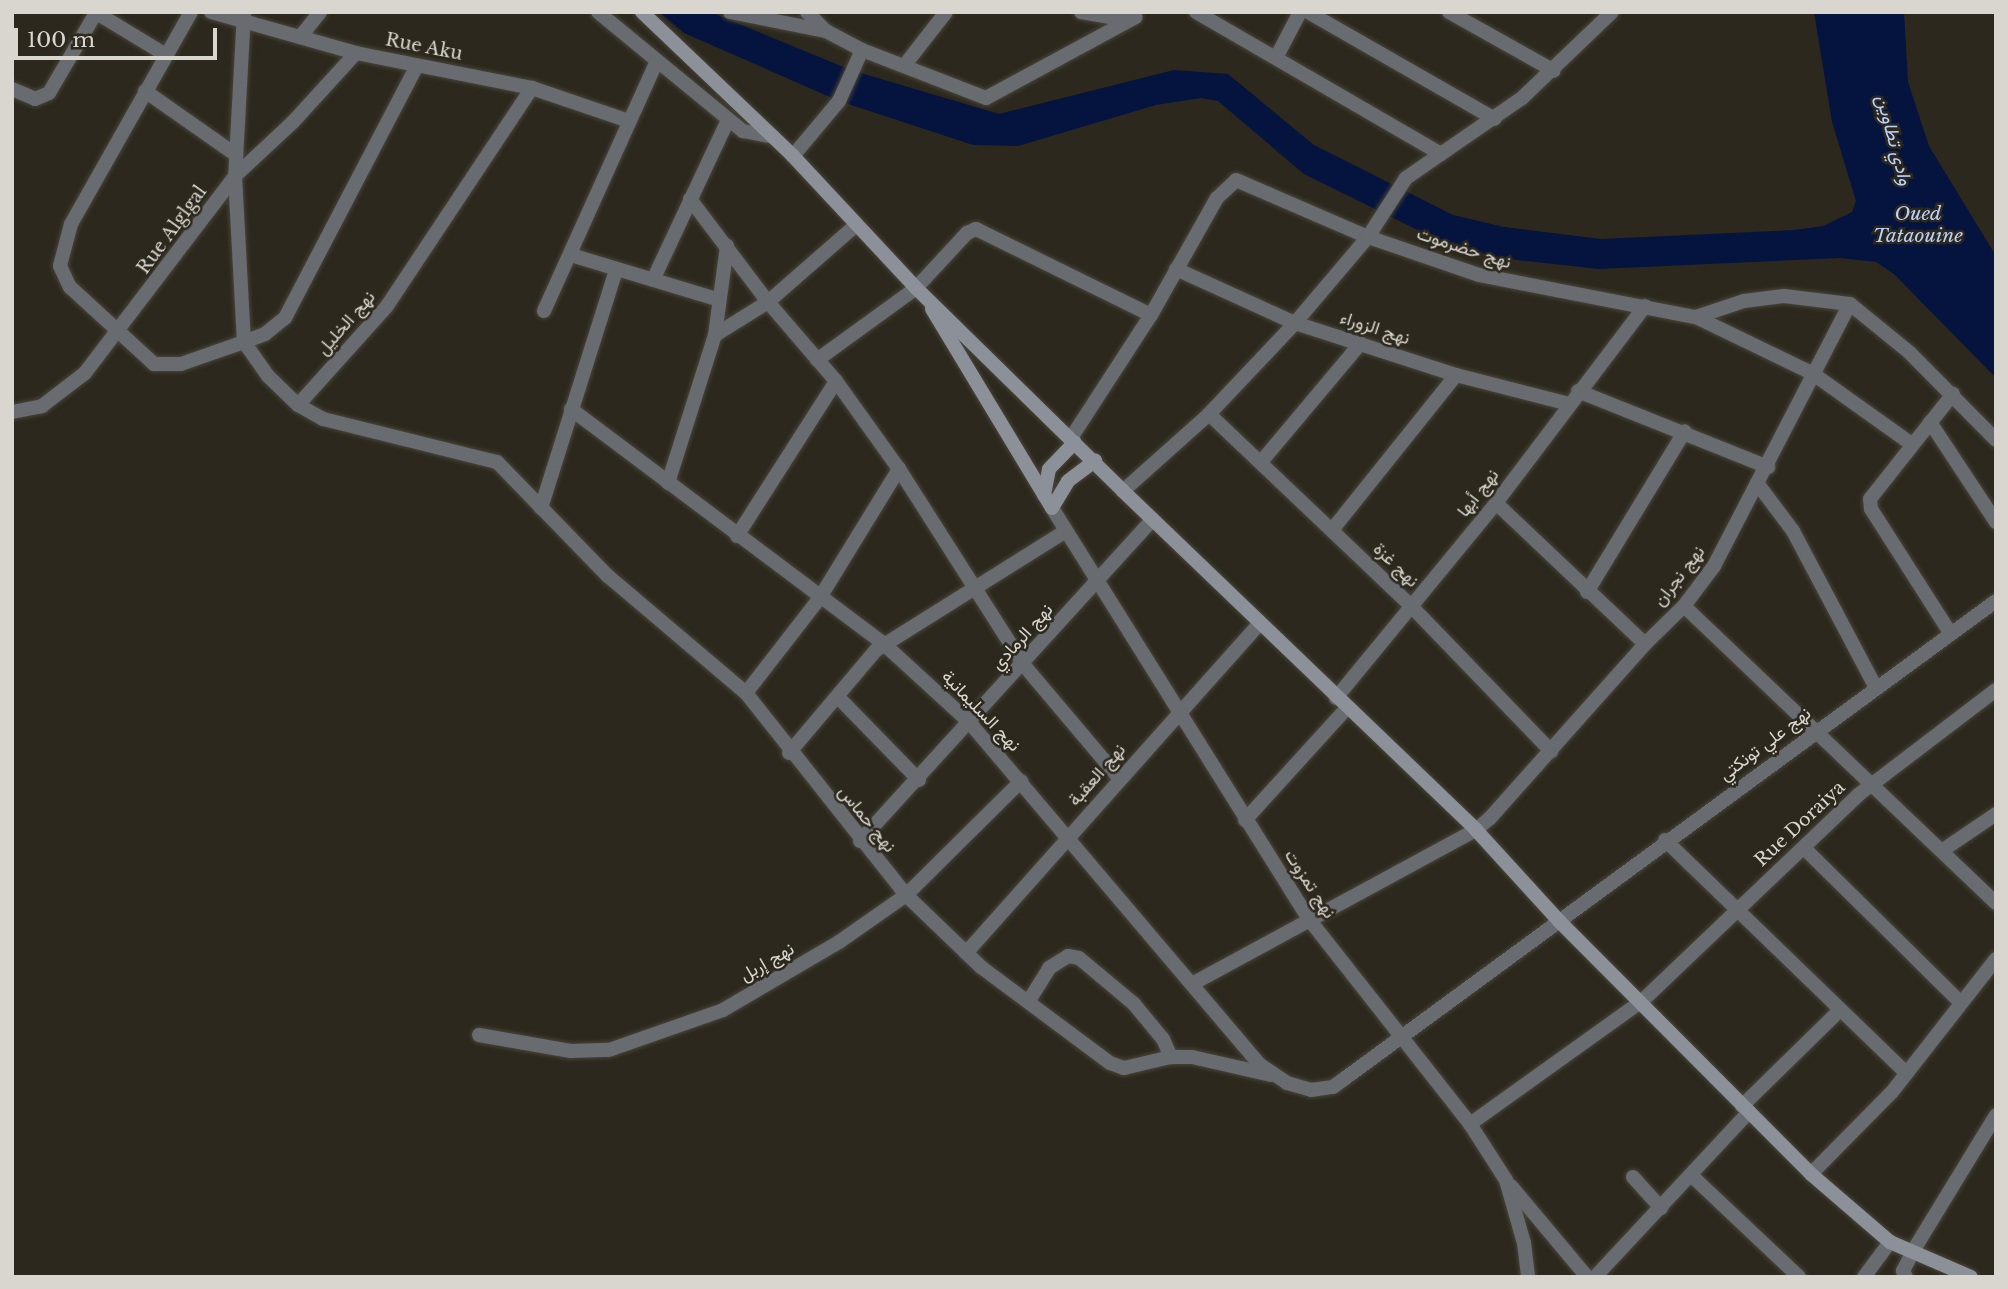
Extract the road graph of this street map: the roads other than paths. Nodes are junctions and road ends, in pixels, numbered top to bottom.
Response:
1 (191, 12) edge
2 (211, 12) edge
3 (320, 12) edge
4 (598, 12) edge
5 (642, 12) edge
6 (730, 12) edge
7 (807, 12) edge
8 (946, 12) edge
9 (1081, 12) edge
10 (1196, 12) edge
11 (1300, 12) edge
12 (1308, 12) edge
13 (1449, 12) edge
14 (1589, 12) edge
15 (1612, 12) edge
16 (95, 13) edge
17 (1139, 14) edge
18 (244, 16) edge
19 (1600, 24) junction
20 (826, 31) junction
21 (300, 37) junction
22 (862, 50) junction
23 (356, 53) junction
24 (166, 55) junction
25 (1277, 56) junction
26 (657, 61) junction
27 (417, 65) junction
28 (904, 66) junction
29 (1555, 71) junction
30 (533, 88) junction
31 (12, 89) edge
32 (145, 91) junction
33 (1495, 119) junction
34 (728, 120) junction
35 (629, 121) junction
36 (769, 134) junction
37 (1441, 154) junction
38 (236, 155) junction
39 (793, 156) junction
40 (235, 176) junction
41 (690, 199) junction
42 (856, 225) junction
43 (1368, 237) junction
44 (726, 246) junction
45 (570, 255) junction
46 (1176, 269) junction
47 (616, 270) junction
48 (653, 280) junction
49 (920, 292) junction
50 (717, 299) junction
51 (768, 302) junction
52 (1850, 304) junction
53 (1645, 306) junction
54 (544, 311) dead end
55 (1151, 315) junction
56 (1696, 317) junction
57 (1295, 323) junction
58 (122, 330) junction
59 (715, 335) junction
60 (244, 342) junction
61 (1361, 343) junction
62 (817, 360) junction
63 (1812, 373) junction
64 (1456, 375) junction
65 (836, 381) junction
66 (1578, 391) junction
67 (1953, 394) junction
68 (1569, 404) junction
69 (298, 405) junction
70 (571, 409) junction
71 (12, 412) edge
72 (1209, 414) junction
73 (1930, 422) junction
74 (1685, 431) junction
75 (1073, 440) junction
76 (1996, 440) edge
77 (1910, 443) junction
78 (1095, 461) junction
79 (1261, 462) junction
80 (1769, 467) junction
81 (899, 470) junction
82 (668, 483) junction
83 (1757, 483) junction
84 (1124, 491) junction
85 (1044, 495) junction
86 (1496, 503) junction
87 (541, 508) junction
88 (1052, 508) junction
89 (1153, 519) junction
90 (1996, 522) edge
91 (1332, 530) junction
92 (1066, 531) junction
93 (737, 536) junction
94 (1099, 582) junction
95 (976, 589) junction
96 (1587, 592) junction
97 (819, 599) junction
98 (1996, 601) edge
99 (1411, 606) junction
100 (1684, 606) junction
101 (1260, 623) junction
102 (1949, 631) junction
103 (1644, 643) junction
104 (885, 645) junction
105 (1023, 664) junction
106 (1875, 686) junction
107 (1996, 690) edge
108 (746, 693) junction
109 (838, 697) junction
110 (1341, 703) junction
111 (1178, 713) junction
112 (970, 723) junction
113 (1817, 729) junction
114 (1551, 751) junction
115 (789, 753) junction
116 (1120, 779) junction
117 (919, 780) junction
118 (1021, 781) junction
119 (1873, 783) junction
120 (1996, 814) edge
121 (1245, 820) junction
122 (1476, 830) junction
123 (1069, 836) junction
124 (860, 841) junction
125 (1666, 841) junction
126 (1805, 849) junction
127 (1943, 850) junction
128 (906, 895) junction
129 (1996, 902) edge
130 (1734, 911) junction
131 (1308, 918) junction
132 (1560, 922) junction
133 (965, 953) junction
134 (1996, 959) edge
135 (1192, 984) junction
136 (1030, 999) junction
137 (1642, 1001) junction
138 (1959, 1001) junction
139 (1838, 1012) junction
140 (479, 1035) dead end
141 (1400, 1038) junction
142 (1171, 1057) junction
143 (1906, 1073) junction
144 (1272, 1076) junction
145 (1311, 1090) joint
146 (1745, 1109) junction
147 (1996, 1115) edge
148 (1470, 1124) junction
149 (1811, 1174) junction
150 (1692, 1176) junction
151 (1633, 1177) dead end
152 (1506, 1180) junction
153 (1661, 1208) junction
154 (1890, 1242) junction
155 (1913, 1251) junction
156 (1528, 1277) edge
157 (1587, 1277) edge
158 (1595, 1277) edge
159 (1799, 1277) edge
160 (1864, 1277) edge
161 (1906, 1277) edge
162 (1971, 1277) edge

1 - 24 street
2 - 18 street, Rue Aku
3 - 21 street
4 - 26 street
5 - 36 main road
6 - 20 street
7 - 20 street
8 - 28 street
9 - 17 street
10 - 25 street
11 - 25 street
12 - 33 street
13 - 29 street
14 - 19 street
15 - 19 street
16 - 24 street
16 - 31 street
17 - 28 street
18 - 21 street, Rue Aku
18 - 38 street
19 - 29 street
20 - 22 street
21 - 23 street, Rue Aku
22 - 28 street
22 - 39 street
23 - 27 street, Rue Aku
23 - 40 street, Rue Alglgal
24 - 32 street
25 - 37 street
26 - 34 street
26 - 35 street
27 - 30 street, Rue Aku
27 - 60 street
29 - 33 street
30 - 35 street, Rue Aku
30 - 69 street, نهج الخليل
32 - 38 street
32 - 58 street
33 - 37 street
34 - 36 street
34 - 41 street
35 - 45 street
36 - 39 main road
37 - 43 street
38 - 40 street
39 - 42 main road
40 - 58 street, Rue Alglgal
40 - 60 street
41 - 44 street
41 - 48 street
42 - 49 main road
42 - 51 street
43 - 46 street, نهج حضرموت
43 - 53 street, نهج حضرموت
43 - 57 street
44 - 50 street
44 - 51 street
45 - 47 street
45 - 54 street
46 - 55 street
46 - 57 street, نهج الزوراء
47 - 48 street
47 - 70 street
48 - 50 street
49 - 55 street
49 - 62 street
49 - 75 main road
49 - 85 main road
50 - 59 street
51 - 59 street
51 - 62 street
52 - 56 street
52 - 63 street, نهج نجران
52 - 67 street
53 - 56 street, نهج حضرموت
53 - 66 street, نهج أبها
55 - 75 street
56 - 63 street, نهج حضرموت
57 - 61 street, نهج الزوراء
57 - 72 street
58 - 60 street
58 - 71 street, Rue Alglgal
59 - 82 street
60 - 69 street
61 - 64 street, نهج الزوراء
61 - 79 street
62 - 65 street
63 - 77 street, نهج حضرموت
63 - 80 street, نهج نجران
64 - 68 street, نهج الزوراء
64 - 91 street
65 - 81 street
65 - 93 street
66 - 68 street, نهج أبها
66 - 74 street
67 - 73 street
67 - 76 street
68 - 86 street, نهج أبها
69 - 87 street, نهج حماس
70 - 82 street, نهج السليمانية
70 - 87 street
72 - 79 street, نهج غزة
72 - 84 street
73 - 77 street
73 - 90 street
74 - 80 street
74 - 96 street
75 - 78 main road
75 - 85 main road
77 - 102 street
78 - 84 main road
78 - 88 main road
79 - 91 street, نهج غزة
80 - 83 street, نهج نجران
81 - 95 street
81 - 97 street
82 - 93 street, نهج السليمانية
83 - 100 street, نهج نجران
83 - 106 street
84 - 89 main road
85 - 88 main road
86 - 96 street
86 - 99 street, نهج أبها
87 - 108 street, نهج حماس
88 - 92 street, نهج تمزوت
89 - 94 street, نهج الرمادي
89 - 101 main road
91 - 99 street, نهج غزة
92 - 94 street, نهج تمزوت
92 - 95 street
93 - 97 street, نهج السليمانية
94 - 105 street, نهج الرمادي
94 - 111 street, نهج تمزوت
95 - 104 street
95 - 105 street
96 - 103 street
97 - 104 street, نهج السليمانية
97 - 108 street
98 - 102 street, نهج علي تونكتي
99 - 110 street, نهج أبها
99 - 114 street, نهج غزة
100 - 103 street, نهج نجران
100 - 113 street
101 - 110 main road
101 - 111 street, نهج العقبة
102 - 106 street, نهج علي تونكتي
103 - 114 street, نهج نجران
104 - 109 street
104 - 112 street, نهج السليمانية
105 - 112 street, نهج الرمادي
105 - 116 street
106 - 113 street, نهج علي تونكتي
107 - 119 street, Rue Doraiya
108 - 115 street, نهج حماس
109 - 115 street
109 - 117 street
110 - 121 street, نهج أبها
110 - 122 main road
111 - 116 street, نهج العقبة
111 - 121 street, نهج تمزوت
112 - 117 street, نهج الرمادي
112 - 118 street, نهج السليمانية
113 - 119 street
113 - 125 street, نهج علي تونكتي
114 - 122 street, نهج نجران
115 - 124 street, نهج حماس
116 - 123 street, نهج العقبة
117 - 124 street, نهج الرمادي
118 - 123 street, نهج السليمانية
118 - 128 street, نهج إربل
119 - 126 street, Rue Doraiya
119 - 127 street
120 - 127 street
121 - 131 street, نهج تمزوت
122 - 131 street, نهج نجران
122 - 132 main road
123 - 133 street, نهج العقبة
123 - 135 street, نهج السليمانية
124 - 128 street, نهج حماس
125 - 130 street
125 - 132 street, نهج علي تونكتي
126 - 130 street, Rue Doraiya
126 - 138 street
127 - 129 street
128 - 133 street, نهج حماس
128 - 140 street, نهج إربل
130 - 137 street, Rue Doraiya
130 - 139 street
131 - 135 street, نهج نجران
131 - 141 street, نهج تمزوت
132 - 137 main road
132 - 141 street, نهج علي تونكتي
133 - 136 street, نهج حماس
134 - 138 street
135 - 144 street, نهج السليمانية
136 - 142 street, نهج حماس
136 - 142 street
137 - 146 main road
137 - 148 street, Rue Doraiya
138 - 143 street
139 - 143 street
139 - 146 street
141 - 145 street, نهج علي تونكتي
141 - 148 street, نهج تمزوت
142 - 144 street, نهج حماس
143 - 149 street
144 - 145 street, نهج السليمانية
146 - 149 main road
146 - 150 street
147 - 155 street
148 - 152 street, نهج تمزوت
149 - 154 main road
150 - 153 street
150 - 159 street
151 - 153 street
152 - 156 street, نهج تمزوت
152 - 157 street
153 - 158 street
154 - 155 main road
154 - 160 street
155 - 161 street
155 - 162 main road

